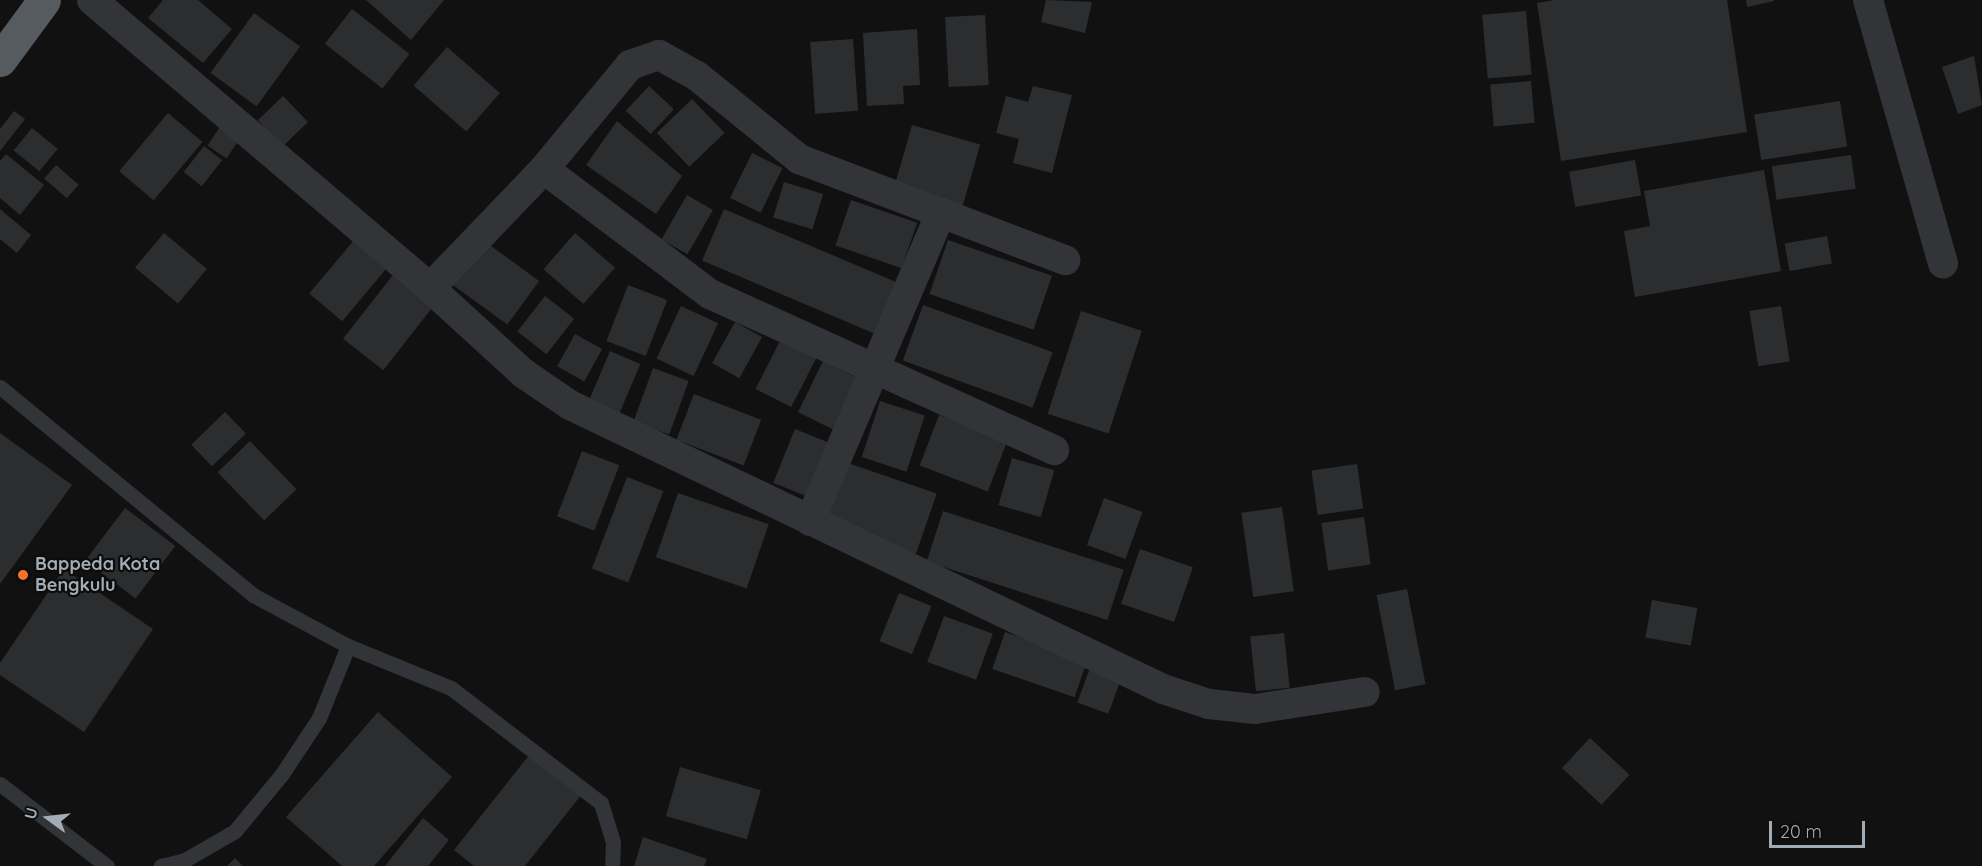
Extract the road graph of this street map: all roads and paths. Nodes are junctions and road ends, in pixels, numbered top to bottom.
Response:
1 (44, 0) edge
2 (92, 0) edge
3 (1868, 0) edge
4 (0, 60) edge
5 (544, 169) junction
6 (941, 213) junction
7 (1065, 260) dead end
8 (1943, 264) dead end
9 (430, 288) junction
10 (879, 368) junction
11 (0, 387) edge
12 (1054, 450) dead end
13 (810, 521) junction
14 (348, 646) junction
15 (1365, 692) dead end
16 (0, 784) edge
17 (108, 866) edge
18 (161, 866) edge
19 (612, 866) edge

1 - 4 highway
2 - 9 street
3 - 8 street
5 - 6 street
5 - 9 street
5 - 10 street
6 - 7 street
6 - 10 street
9 - 13 street
10 - 12 street
10 - 13 street
11 - 14 lane
13 - 15 street
14 - 18 lane
14 - 19 lane
16 - 17 lane

